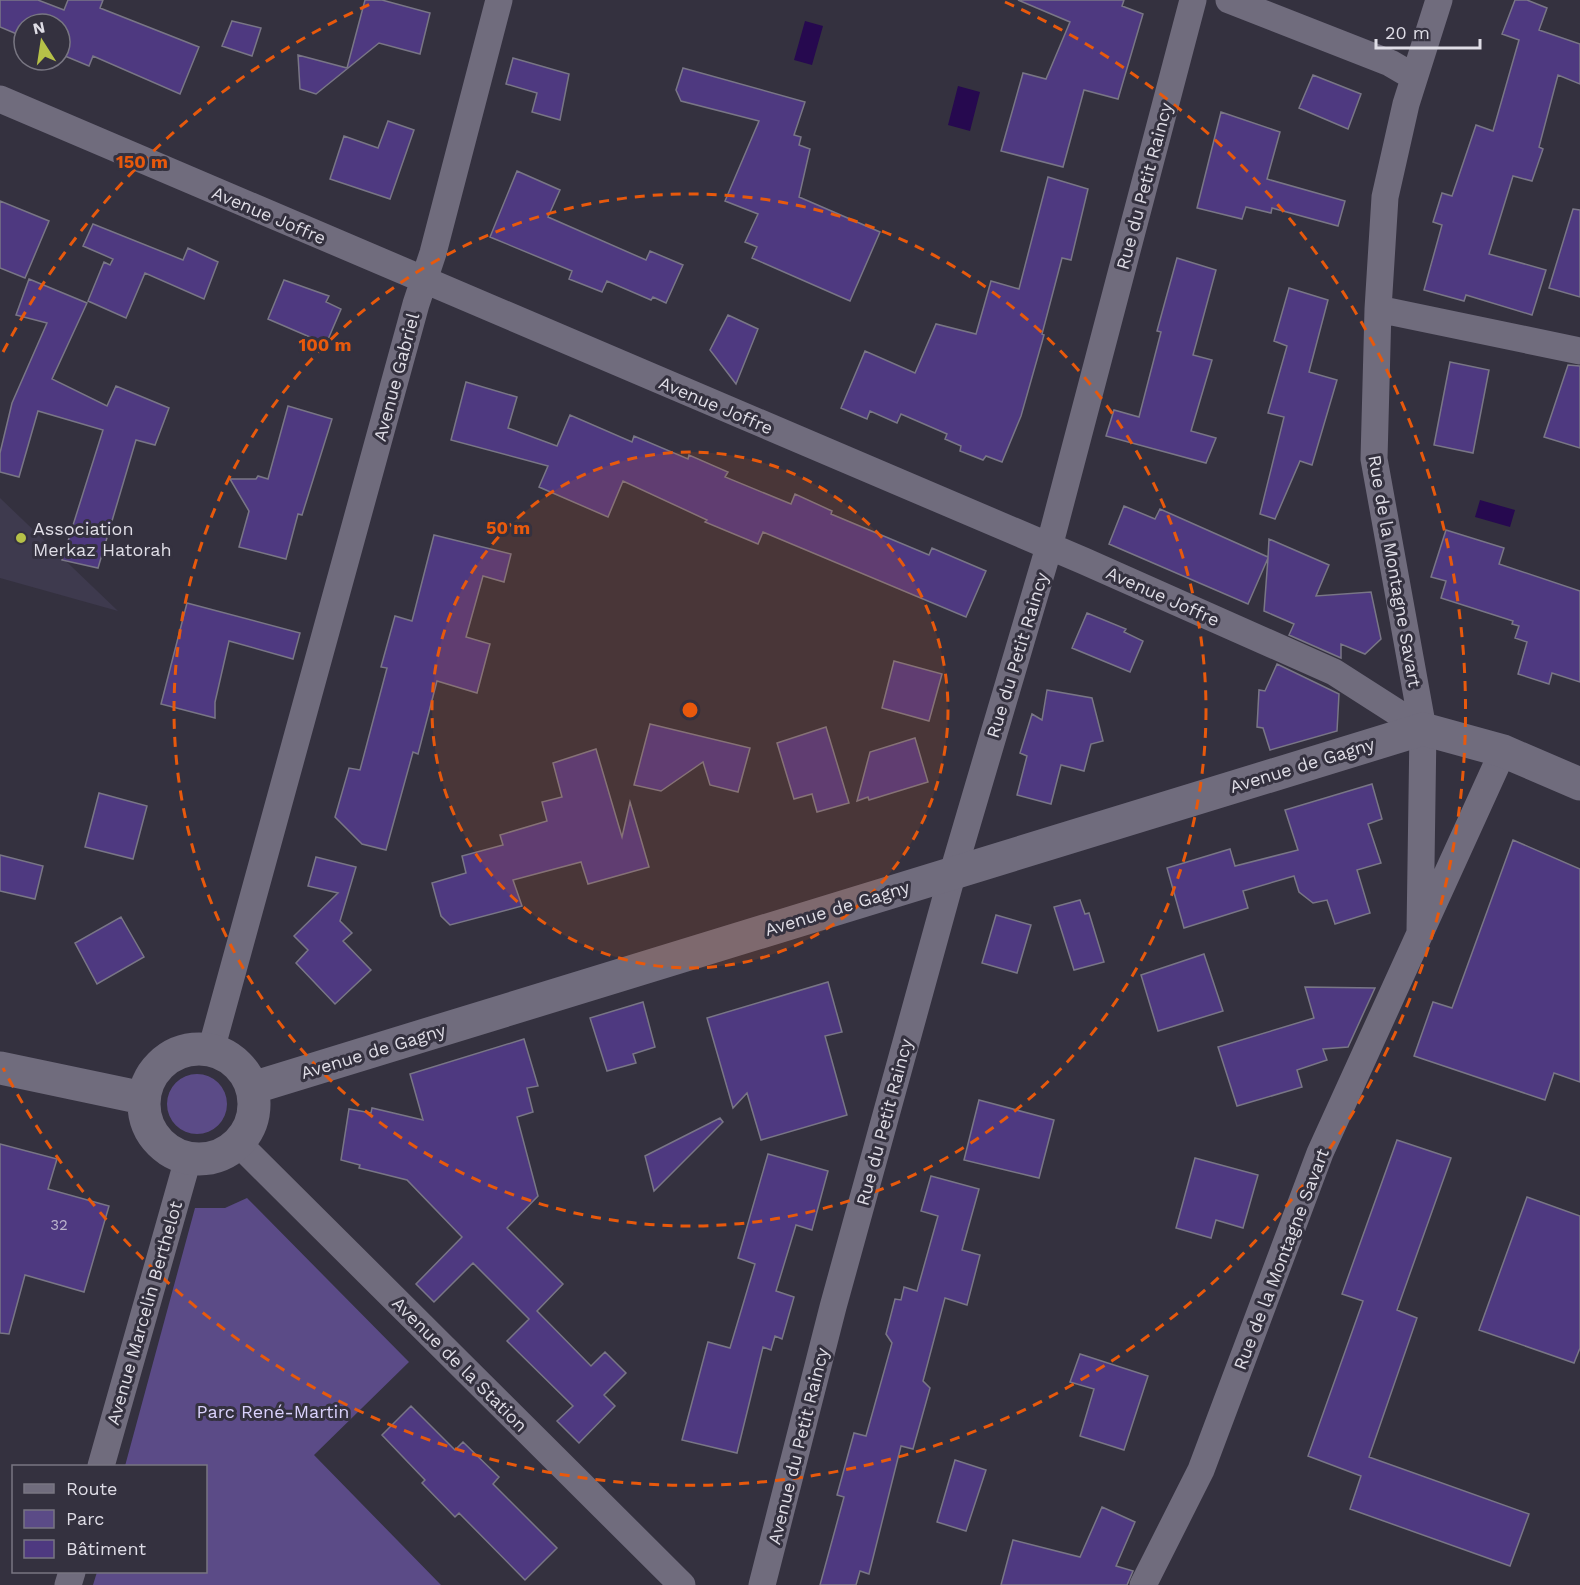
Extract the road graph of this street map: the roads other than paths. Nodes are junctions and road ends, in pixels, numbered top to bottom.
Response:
1 (499, 0) edge
2 (1193, 0) edge
3 (1229, 0) edge
4 (1439, 0) edge
5 (1414, 78) junction
6 (0, 99) edge
7 (425, 282) junction
8 (1378, 309) junction
9 (1580, 351) edge
10 (1049, 547) junction
11 (1423, 729) junction
12 (1503, 751) junction
13 (1580, 784) edge
14 (952, 873) junction
15 (1420, 932) junction
16 (211, 1050) junction
17 (0, 1068) edge
18 (252, 1088) junction
19 (143, 1098) junction
20 (238, 1143) junction
21 (188, 1159) junction
22 (833, 1307) joint
23 (102, 1465) edge
24 (682, 1585) edge
25 (762, 1585) edge
26 (1143, 1585) edge

1 - 7 street, Avenue Gabriel
2 - 10 street, Rue du Petit Raincy
3 - 5 street
4 - 5 street, Rue de la Montagne Savart
5 - 8 street, Rue de la Montagne Savart
6 - 7 street, Avenue Joffre
7 - 10 street, Avenue Joffre
7 - 16 street, Avenue Gabriel
8 - 9 street
8 - 11 street, Rue de la Montagne Savart
10 - 11 street, Avenue Joffre
10 - 14 street, Rue du Petit Raincy
11 - 12 street
11 - 14 street, Avenue de Gagny
11 - 15 street, Rue de la Montagne Savart
12 - 13 street
12 - 15 street, Rue de la Montagne Savart
14 - 18 street, Avenue de Gagny
14 - 22 street, Rue du Petit Raincy
15 - 26 street, Rue de la Montagne Savart
16 - 18 street
16 - 19 street
17 - 19 street
18 - 20 street
19 - 21 street
20 - 21 street
20 - 24 street, Avenue de la Station
21 - 23 street, Avenue Marcelin Berthelot
22 - 25 street, Avenue du Petit Raincy

